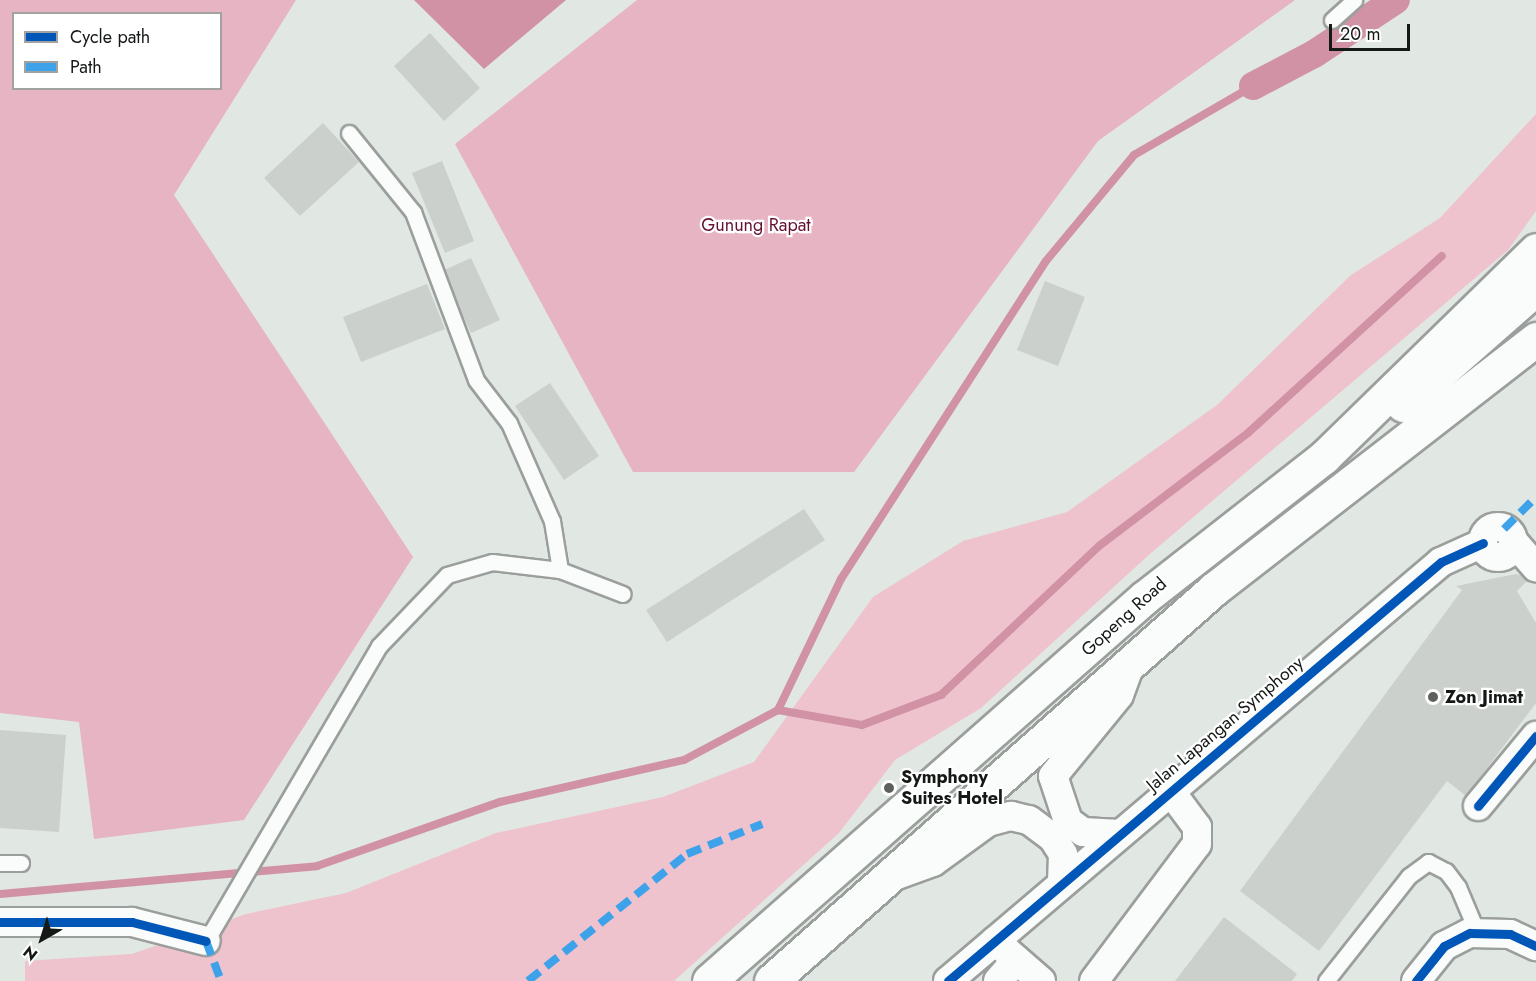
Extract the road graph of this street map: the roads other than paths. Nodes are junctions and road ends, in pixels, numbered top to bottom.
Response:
1 (1354, 0) edge
2 (1332, 20) dead end
3 (349, 133) dead end
4 (1536, 250) edge
5 (1536, 288) edge
6 (1536, 339) edge
7 (1324, 457) junction
8 (1536, 567) edge
9 (560, 570) junction
10 (622, 594) dead end
11 (1130, 665) junction
12 (1536, 736) edge
13 (1171, 792) junction
14 (1478, 806) dead end
15 (1120, 834) junction
16 (0, 863) edge
17 (21, 863) dead end
18 (894, 876) junction
19 (1062, 884) junction
20 (0, 922) edge
21 (1477, 932) junction
22 (995, 940) junction
23 (206, 941) joint
24 (1536, 946) edge
25 (1016, 960) junction
26 (709, 981) edge
27 (771, 981) edge
28 (948, 981) edge
29 (998, 981) edge
30 (1041, 981) edge
31 (1094, 981) edge
32 (1326, 981) edge
33 (1416, 981) edge

1 - 2 lane
3 - 9 lane
4 - 7 highway, Gopeng Road
5 - 7 highway
6 - 11 highway
7 - 26 highway, Gopeng Road
8 - 13 street, Jalan Lapangan Symphony
9 - 10 lane
9 - 23 lane
11 - 15 street
11 - 18 highway
12 - 14 street
13 - 15 street, Jalan Lapangan Symphony
13 - 31 street
15 - 19 street, Jalan Lapangan Symphony
16 - 17 lane
18 - 19 street
18 - 27 highway
19 - 22 street, Jalan Lapangan Symphony
20 - 23 street
21 - 24 street
21 - 32 lane
21 - 33 street
22 - 25 street
22 - 28 street, Jalan Lapangan Symphony
25 - 29 street
25 - 30 street

